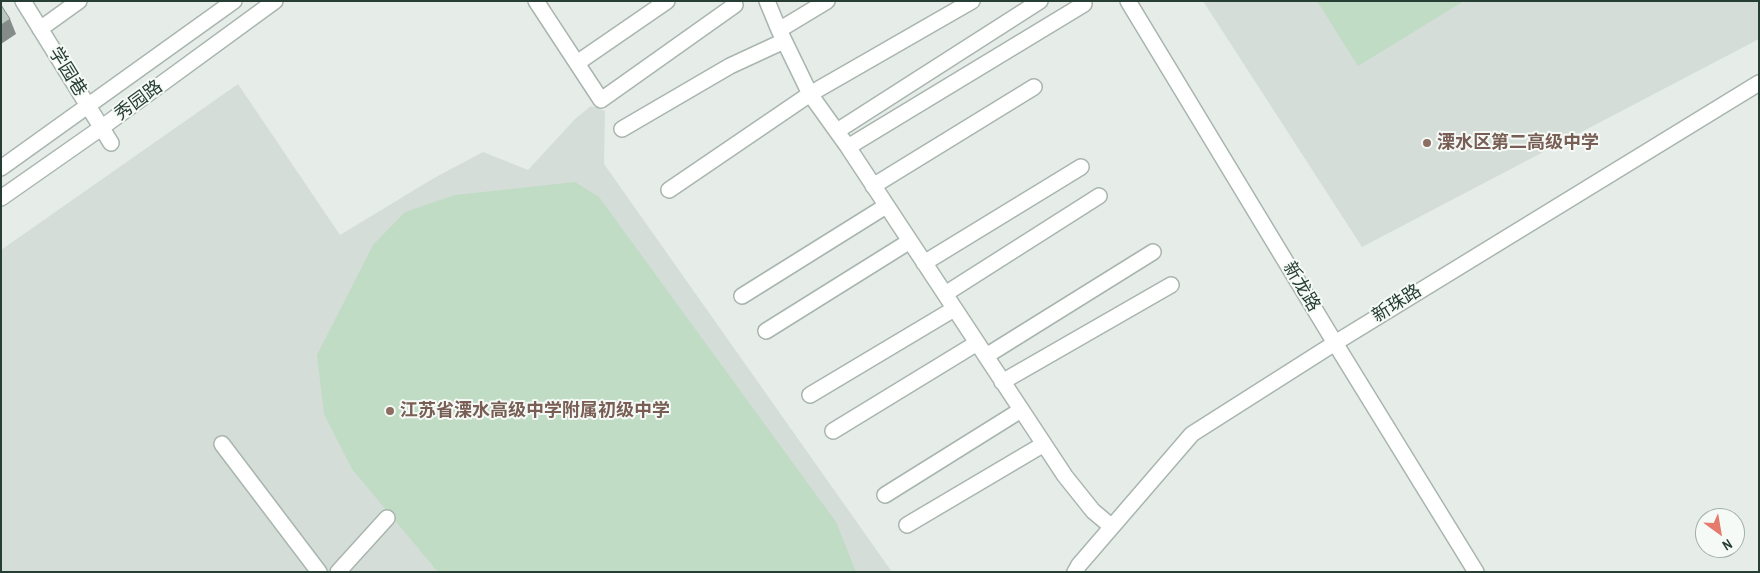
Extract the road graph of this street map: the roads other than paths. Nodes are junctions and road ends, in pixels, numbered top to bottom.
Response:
1 (23, 1) edge
2 (79, 1) edge
3 (234, 1) edge
4 (275, 1) edge
5 (536, 1) edge
6 (667, 1) edge
7 (733, 1) edge
8 (767, 1) edge
9 (827, 1) edge
10 (972, 1) edge
11 (1040, 1) edge
12 (1128, 1) edge
13 (1084, 4) dead end
14 (40, 29) junction
15 (781, 36) junction
16 (577, 63) junction
17 (1759, 83) edge
18 (1034, 87) dead end
19 (810, 94) junction
20 (89, 107) junction
21 (101, 128) junction
22 (622, 129) dead end
23 (837, 131) junction
24 (111, 143) dead end
25 (848, 148) junction
26 (1081, 167) dead end
27 (1, 168) edge
28 (873, 186) junction
29 (668, 190) dead end
30 (1099, 196) dead end
31 (1, 198) edge
32 (886, 206) junction
33 (910, 241) junction
34 (1153, 252) dead end
35 (924, 263) junction
36 (1171, 285) dead end
37 (945, 294) junction
38 (742, 296) dead end
39 (954, 309) junction
40 (766, 331) dead end
41 (977, 343) junction
42 (1335, 343) junction
43 (986, 356) junction
44 (1002, 382) junction
45 (810, 394) dead end
46 (1022, 410) junction
47 (833, 431) dead end
48 (222, 444) dead end
49 (1044, 444) junction
50 (884, 495) dead end
51 (386, 518) dead end
52 (907, 525) dead end
53 (1112, 527) junction
54 (319, 572) edge
55 (338, 572) edge
56 (1075, 572) edge
57 (1476, 572) edge

1 - 14 street, 学园巷
2 - 14 street
3 - 20 street, 秀园路
4 - 21 street, 秀园路
5 - 16 street
6 - 16 street
7 - 16 street
8 - 15 street
9 - 15 street
10 - 19 street
11 - 23 street
12 - 42 street, 新龙路
13 - 25 street
14 - 20 street, 学园巷
15 - 19 street
15 - 22 street
17 - 42 street, 新珠路
18 - 28 street
19 - 23 street
19 - 29 street
20 - 21 street, 学园巷
20 - 27 street, 秀园路
21 - 24 street, 学园巷
21 - 31 street, 秀园路
23 - 25 street
25 - 28 street
26 - 35 street
28 - 32 street
30 - 37 street
32 - 33 street
32 - 38 street
33 - 35 street
33 - 40 street
34 - 43 street
35 - 37 street
36 - 44 street
37 - 39 street
39 - 41 street
39 - 45 street
41 - 43 street
41 - 47 street
42 - 53 street, 新珠路
42 - 57 street, 新龙路
43 - 44 street
44 - 46 street
46 - 49 street
46 - 50 street
48 - 54 street
49 - 52 street
49 - 53 street
51 - 55 street
53 - 56 street, 新珠路

